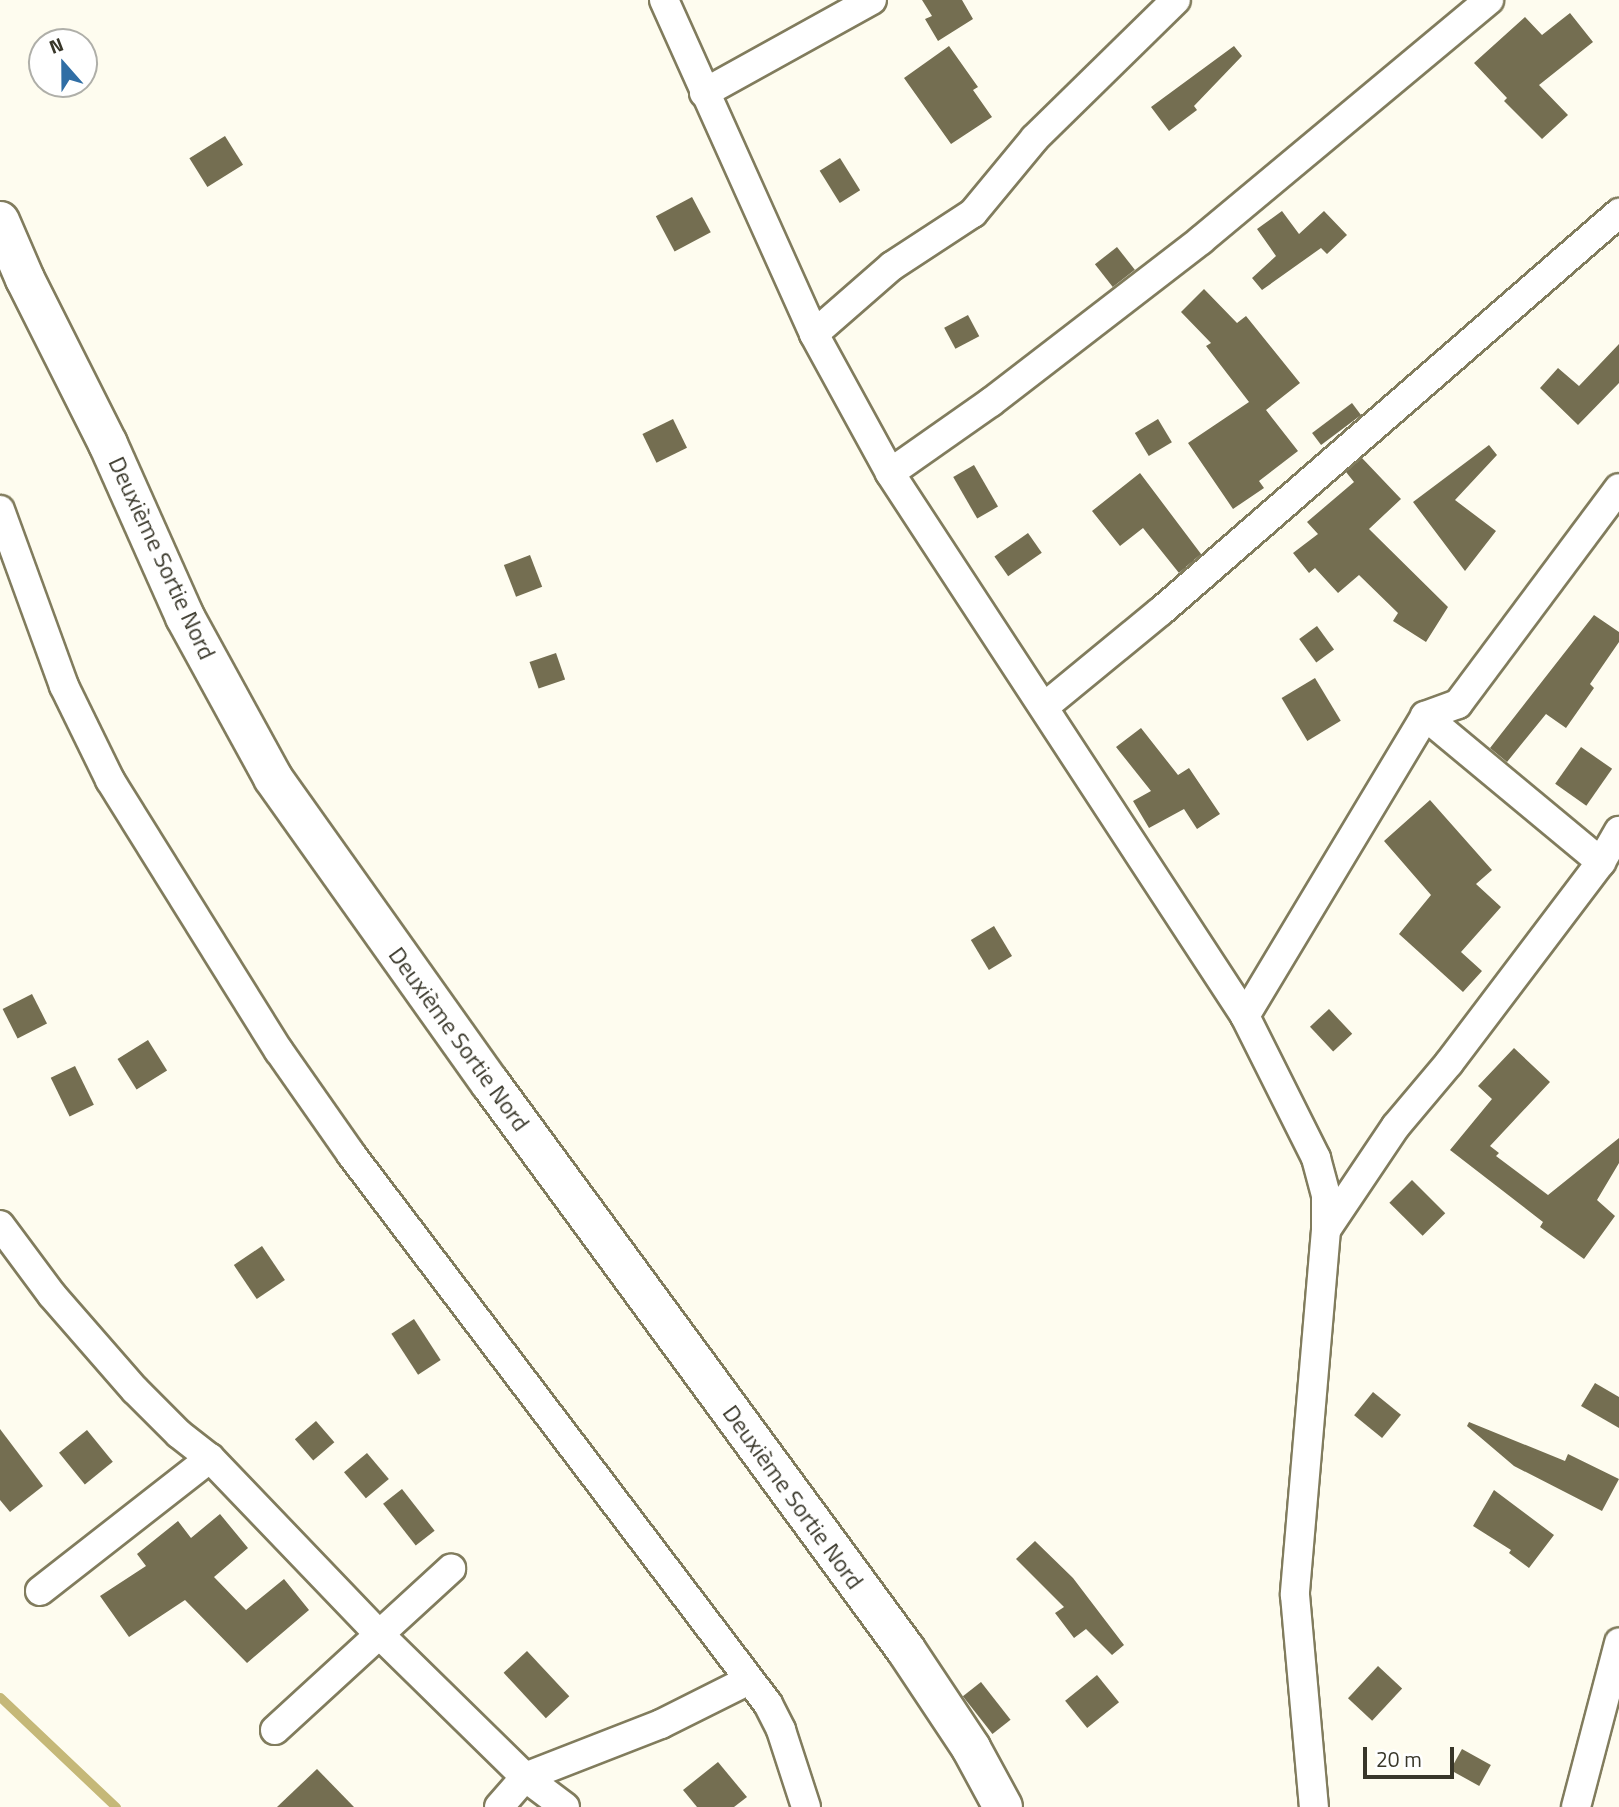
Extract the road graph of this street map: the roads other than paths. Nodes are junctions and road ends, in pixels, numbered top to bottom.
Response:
1 (664, 0) edge
2 (872, 0) edge
3 (1176, 0) edge
4 (1489, 0) edge
5 (704, 93) junction
6 (1619, 213) edge
7 (0, 221) edge
8 (814, 334) junction
9 (890, 473) junction
10 (1619, 488) edge
11 (0, 510) edge
12 (1044, 707) junction
13 (1425, 716) junction
14 (1619, 831) edge
15 (1601, 862) junction
16 (1245, 1016) junction
17 (0, 1225) edge
18 (1326, 1230) junction
19 (210, 1458) junction
20 (451, 1569) dead end
21 (40, 1591) dead end
22 (379, 1634) junction
23 (1619, 1643) edge
24 (749, 1680) junction
25 (275, 1730) dead end
26 (525, 1777) junction
27 (499, 1807) edge
28 (565, 1807) edge
29 (806, 1807) edge
30 (1003, 1807) edge
31 (1314, 1807) edge
32 (1576, 1807) edge

1 - 5 street
2 - 5 street
3 - 8 street
4 - 9 street
5 - 8 street
6 - 12 street
7 - 30 main road, Deuxième Sortie Nord
8 - 9 street
9 - 12 street
10 - 13 street
11 - 24 street
12 - 16 street
13 - 15 street
13 - 16 street
14 - 15 street
15 - 18 street
16 - 18 street
17 - 19 street
18 - 31 street
19 - 21 street
19 - 22 street
20 - 22 street
22 - 25 street
22 - 26 street
23 - 32 street
24 - 26 street
24 - 29 street
26 - 27 street
26 - 28 street

